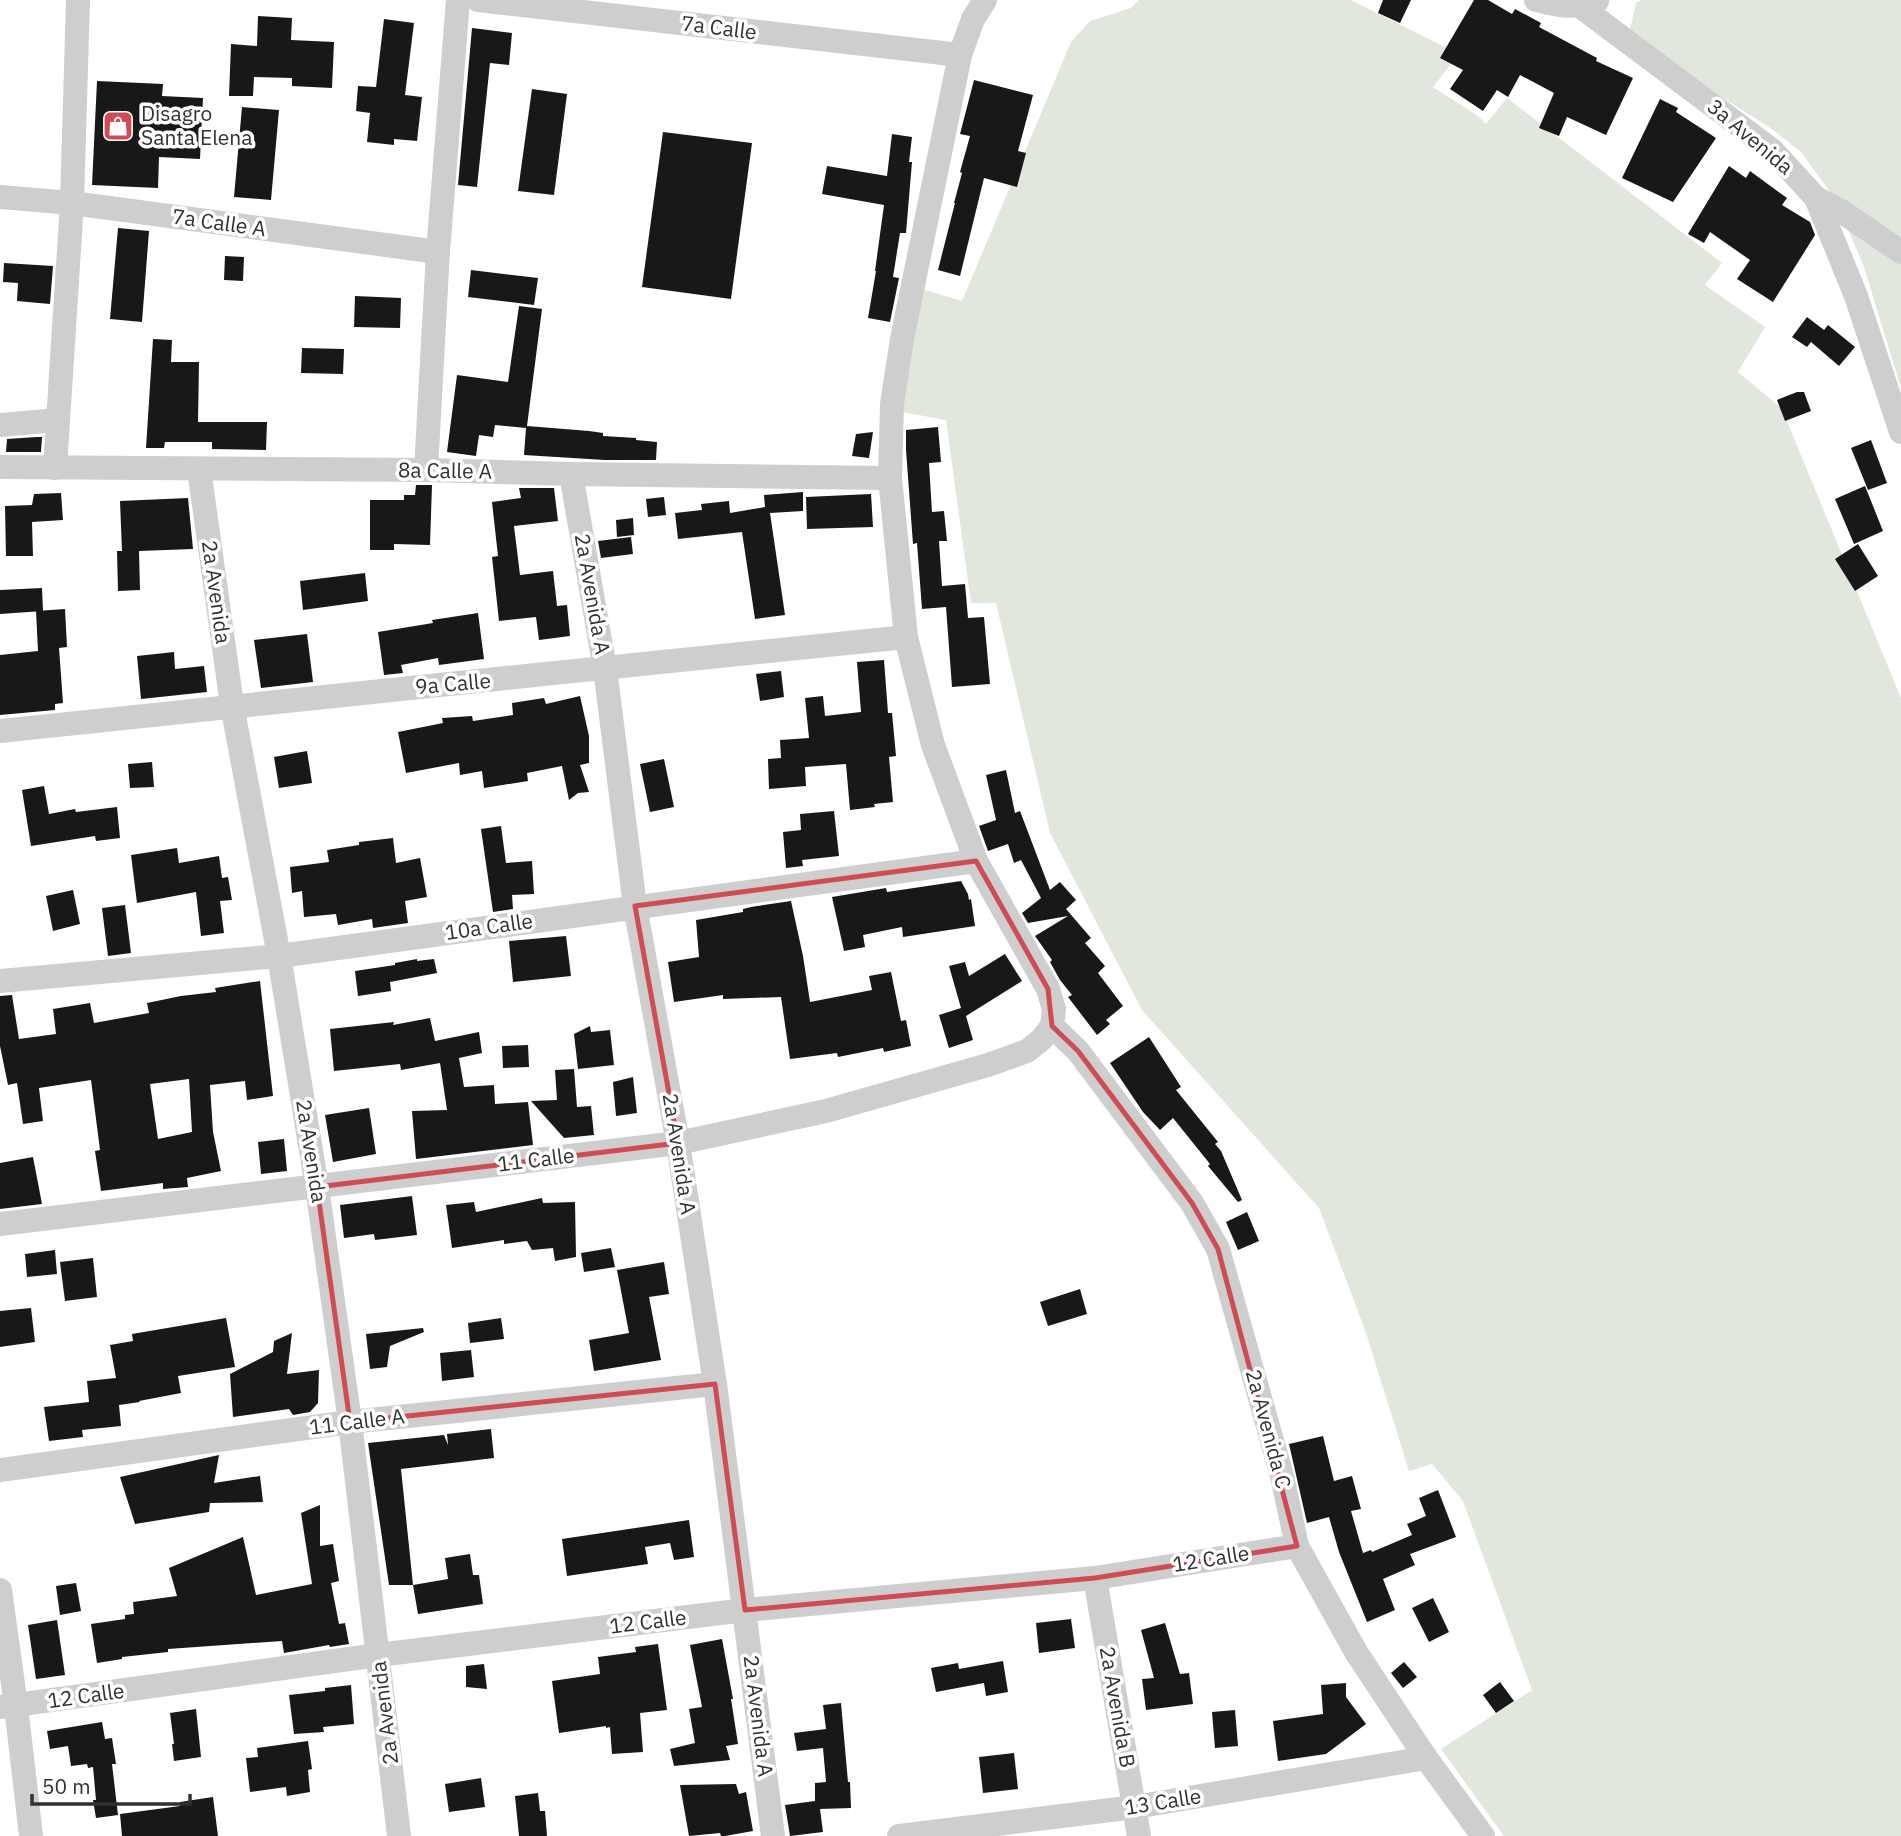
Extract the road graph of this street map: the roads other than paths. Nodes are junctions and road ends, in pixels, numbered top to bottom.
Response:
1 (78, 0) edge
2 (458, 0) edge
3 (478, 0) edge
4 (985, 0) edge
5 (1536, 0) edge
6 (1590, 3) edge
7 (960, 55) junction
8 (0, 197) edge
9 (1816, 198) junction
10 (72, 204) junction
11 (438, 252) junction
12 (1901, 252) edge
13 (58, 420) junction
14 (0, 425) edge
15 (1901, 432) edge
16 (0, 467) edge
17 (55, 468) junction
18 (199, 469) junction
19 (425, 470) junction
20 (571, 474) junction
21 (890, 478) junction
22 (906, 637) junction
23 (605, 669) junction
24 (232, 705) junction
25 (0, 731) edge
26 (976, 861) junction
27 (635, 906) junction
28 (279, 956) junction
29 (0, 981) edge
30 (1052, 1026) junction
31 (678, 1143) junction
32 (317, 1187) junction
33 (0, 1224) edge
34 (715, 1384) junction
35 (350, 1422) junction
36 (0, 1469) edge
37 (1297, 1546) junction
38 (1095, 1578) junction
39 (0, 1590) edge
40 (745, 1610) junction
41 (378, 1655) junction
42 (8, 1707) edge
43 (1426, 1758) junction
44 (1135, 1807) junction
45 (31, 1836) edge
46 (399, 1836) edge
47 (773, 1836) edge
48 (899, 1836) edge
49 (1139, 1836) edge
50 (1483, 1836) edge

1 - 10 street
2 - 11 street
3 - 7 street, 7a Calle
4 - 7 street
5 - 6 street
6 - 9 street, 3a Avenida
7 - 21 street
8 - 10 street, 7a Calle A
9 - 12 street
9 - 15 street, 3a Avenida
10 - 11 street, 7a Calle A
10 - 13 street
11 - 19 street
13 - 14 street
13 - 17 street
16 - 17 street, 8a Calle A
17 - 18 street, 8a Calle A
18 - 19 street, 8a Calle A
18 - 24 street, 2a Avenida
19 - 20 street, 8a Calle A
20 - 21 street, 8a Calle A
20 - 23 street, 2a Avenida A
21 - 22 street
22 - 23 street, 9a Calle
22 - 26 street
23 - 24 street, 9a Calle
23 - 27 street, 2a Avenida A
24 - 25 street, 9a Calle
24 - 28 street, 2a Avenida
26 - 27 street, 10a Calle
26 - 30 street
27 - 28 street, 10a Calle
27 - 31 street, 2a Avenida A
28 - 29 street, 10a Calle
28 - 32 street, 2a Avenida
30 - 31 street, 11 Calle
30 - 37 street, 2a Avenida C
31 - 32 street, 11 Calle
31 - 34 street, 2a Avenida A
32 - 33 street, 11 Calle
32 - 35 street, 2a Avenida
34 - 35 street, 11 Calle A
34 - 40 street, 2a Avenida A
35 - 36 street, 11 Calle A
35 - 41 street, 2a Avenida
37 - 38 street, 12 Calle
37 - 43 street, 2a Avenida C
38 - 40 street, 12 Calle
38 - 44 street, 2a Avenida B
39 - 42 street
40 - 41 street, 12 Calle
40 - 47 street, 2a Avenida A
41 - 42 street, 12 Calle
41 - 46 street, 2a Avenida
42 - 45 street
43 - 44 street, 13 Calle
43 - 50 street, 2a Avenida C
44 - 48 street, 13 Calle
44 - 49 street, 2a Avenida B

